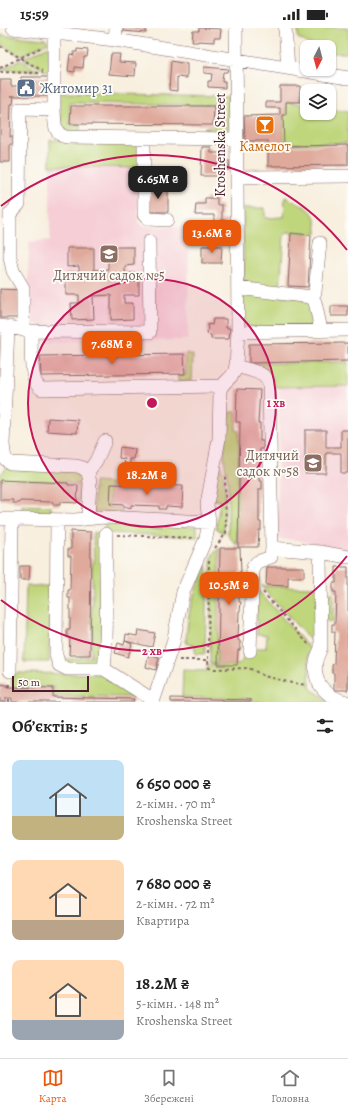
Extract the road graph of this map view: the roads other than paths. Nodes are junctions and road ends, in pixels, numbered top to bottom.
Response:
1 (13, 28) edge
2 (236, 28) edge
3 (285, 28) edge
4 (116, 34) edge
5 (54, 37) junction
6 (236, 60) junction
7 (288, 68) junction
8 (348, 78) edge
9 (54, 110) junction
10 (144, 138) junction
11 (237, 139) junction
12 (348, 176) edge
13 (237, 177) junction
14 (167, 220) dead end
15 (149, 242) dead end
16 (320, 243) dead end
17 (238, 288) junction
18 (312, 298) junction
19 (4, 326) edge
20 (27, 330) junction
21 (321, 330) junction
22 (348, 330) edge
23 (238, 332) junction
24 (236, 366) junction
25 (221, 386) junction
26 (105, 441) dead end
27 (88, 472) junction
28 (88, 518) junction
29 (6, 519) edge
30 (57, 520) junction
31 (209, 522) junction
32 (106, 534) road end
33 (272, 548) junction
34 (320, 552) junction
35 (348, 557) edge
36 (250, 651) dead end
37 (104, 670) junction
38 (10, 671) dead end
39 (153, 701) edge
40 (347, 702) edge

1 - 5 street
2 - 6 street, Kroshenska Street
3 - 7 street
4 - 5 street
4 - 6 street
5 - 9 street
6 - 7 street
6 - 11 street, Kroshenska Street
7 - 8 street
9 - 10 street
9 - 20 street
10 - 11 street
10 - 14 street
11 - 13 street, Kroshenska Street
12 - 13 street
13 - 17 street, Kroshenska Street
15 - 20 street
16 - 18 street
17 - 18 street
17 - 23 street, Kroshenska Street
18 - 21 street
19 - 20 street
19 - 27 street
20 - 25 street
21 - 22 street
21 - 23 street
23 - 24 street, Kroshenska Street
24 - 25 street
24 - 33 street
25 - 31 street
26 - 27 street
27 - 28 street
28 - 30 street
28 - 31 street
29 - 30 street
29 - 38 street
30 - 37 street
31 - 39 street
32 - 37 street
33 - 34 street
33 - 36 street
34 - 35 street
34 - 40 street
37 - 39 street

